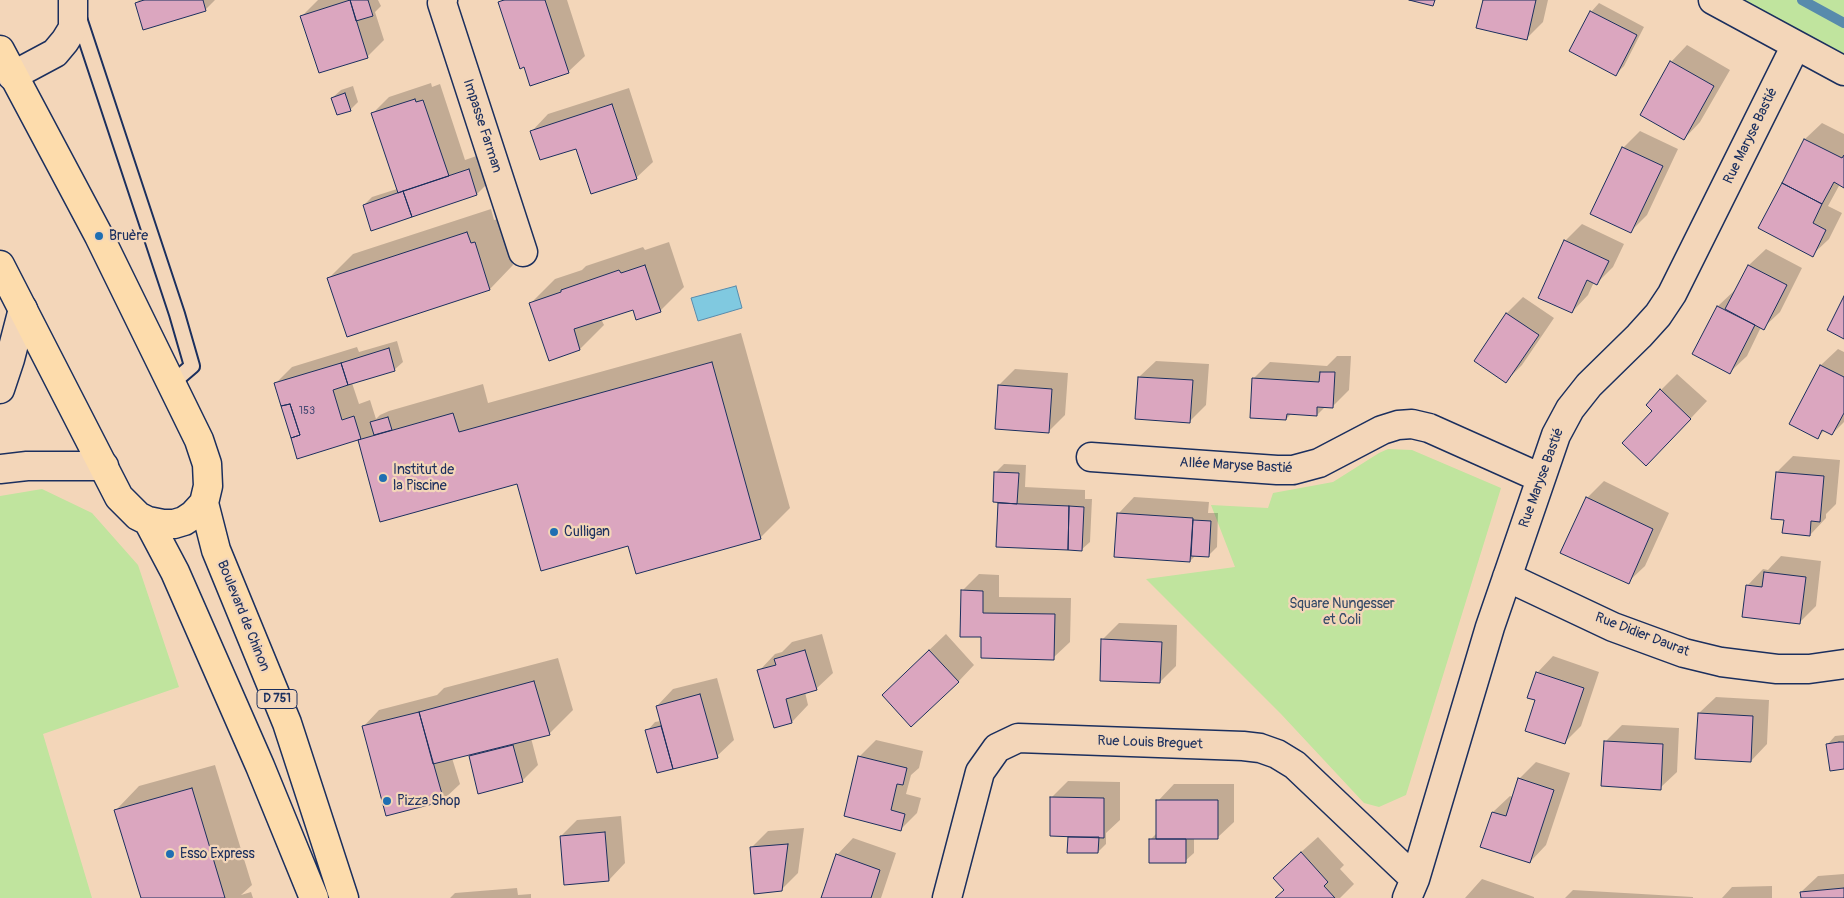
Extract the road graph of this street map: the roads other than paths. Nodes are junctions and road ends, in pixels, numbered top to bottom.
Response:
1 (74, 0) edge
2 (443, 0) edge
3 (1713, 0) edge
4 (1796, 45) junction
5 (0, 50) edge
6 (1844, 71) edge
7 (12, 76) junction
8 (523, 252) dead end
9 (0, 265) edge
10 (23, 309) junction
11 (171, 384) junction
12 (0, 389) edge
13 (1091, 457) dead end
14 (104, 466) junction
15 (0, 469) edge
16 (1541, 478) junction
17 (204, 503) junction
18 (148, 522) junction
19 (1507, 577) junction
20 (1844, 664) edge
21 (1411, 888) edge
22 (314, 898) edge
23 (344, 898) edge
24 (946, 898) edge

1 - 7 street
1 - 11 lane
2 - 8 street, Impasse Farman
3 - 4 street
4 - 6 street
4 - 16 street, Rue Maryse Bastié
5 - 7 main road
7 - 11 main road
9 - 10 main road
10 - 12 street
10 - 14 main road
11 - 17 main road
13 - 16 street, Allée Maryse Bastié
14 - 15 street
14 - 18 main road
16 - 19 street, Rue Maryse Bastié
17 - 18 main road
17 - 23 main road, Boulevard de Chinon / D 751
18 - 22 main road
19 - 20 street, Rue Didier Daurat
19 - 21 street, Rue Maryse Bastié
21 - 24 street, Rue Louis Breguet

